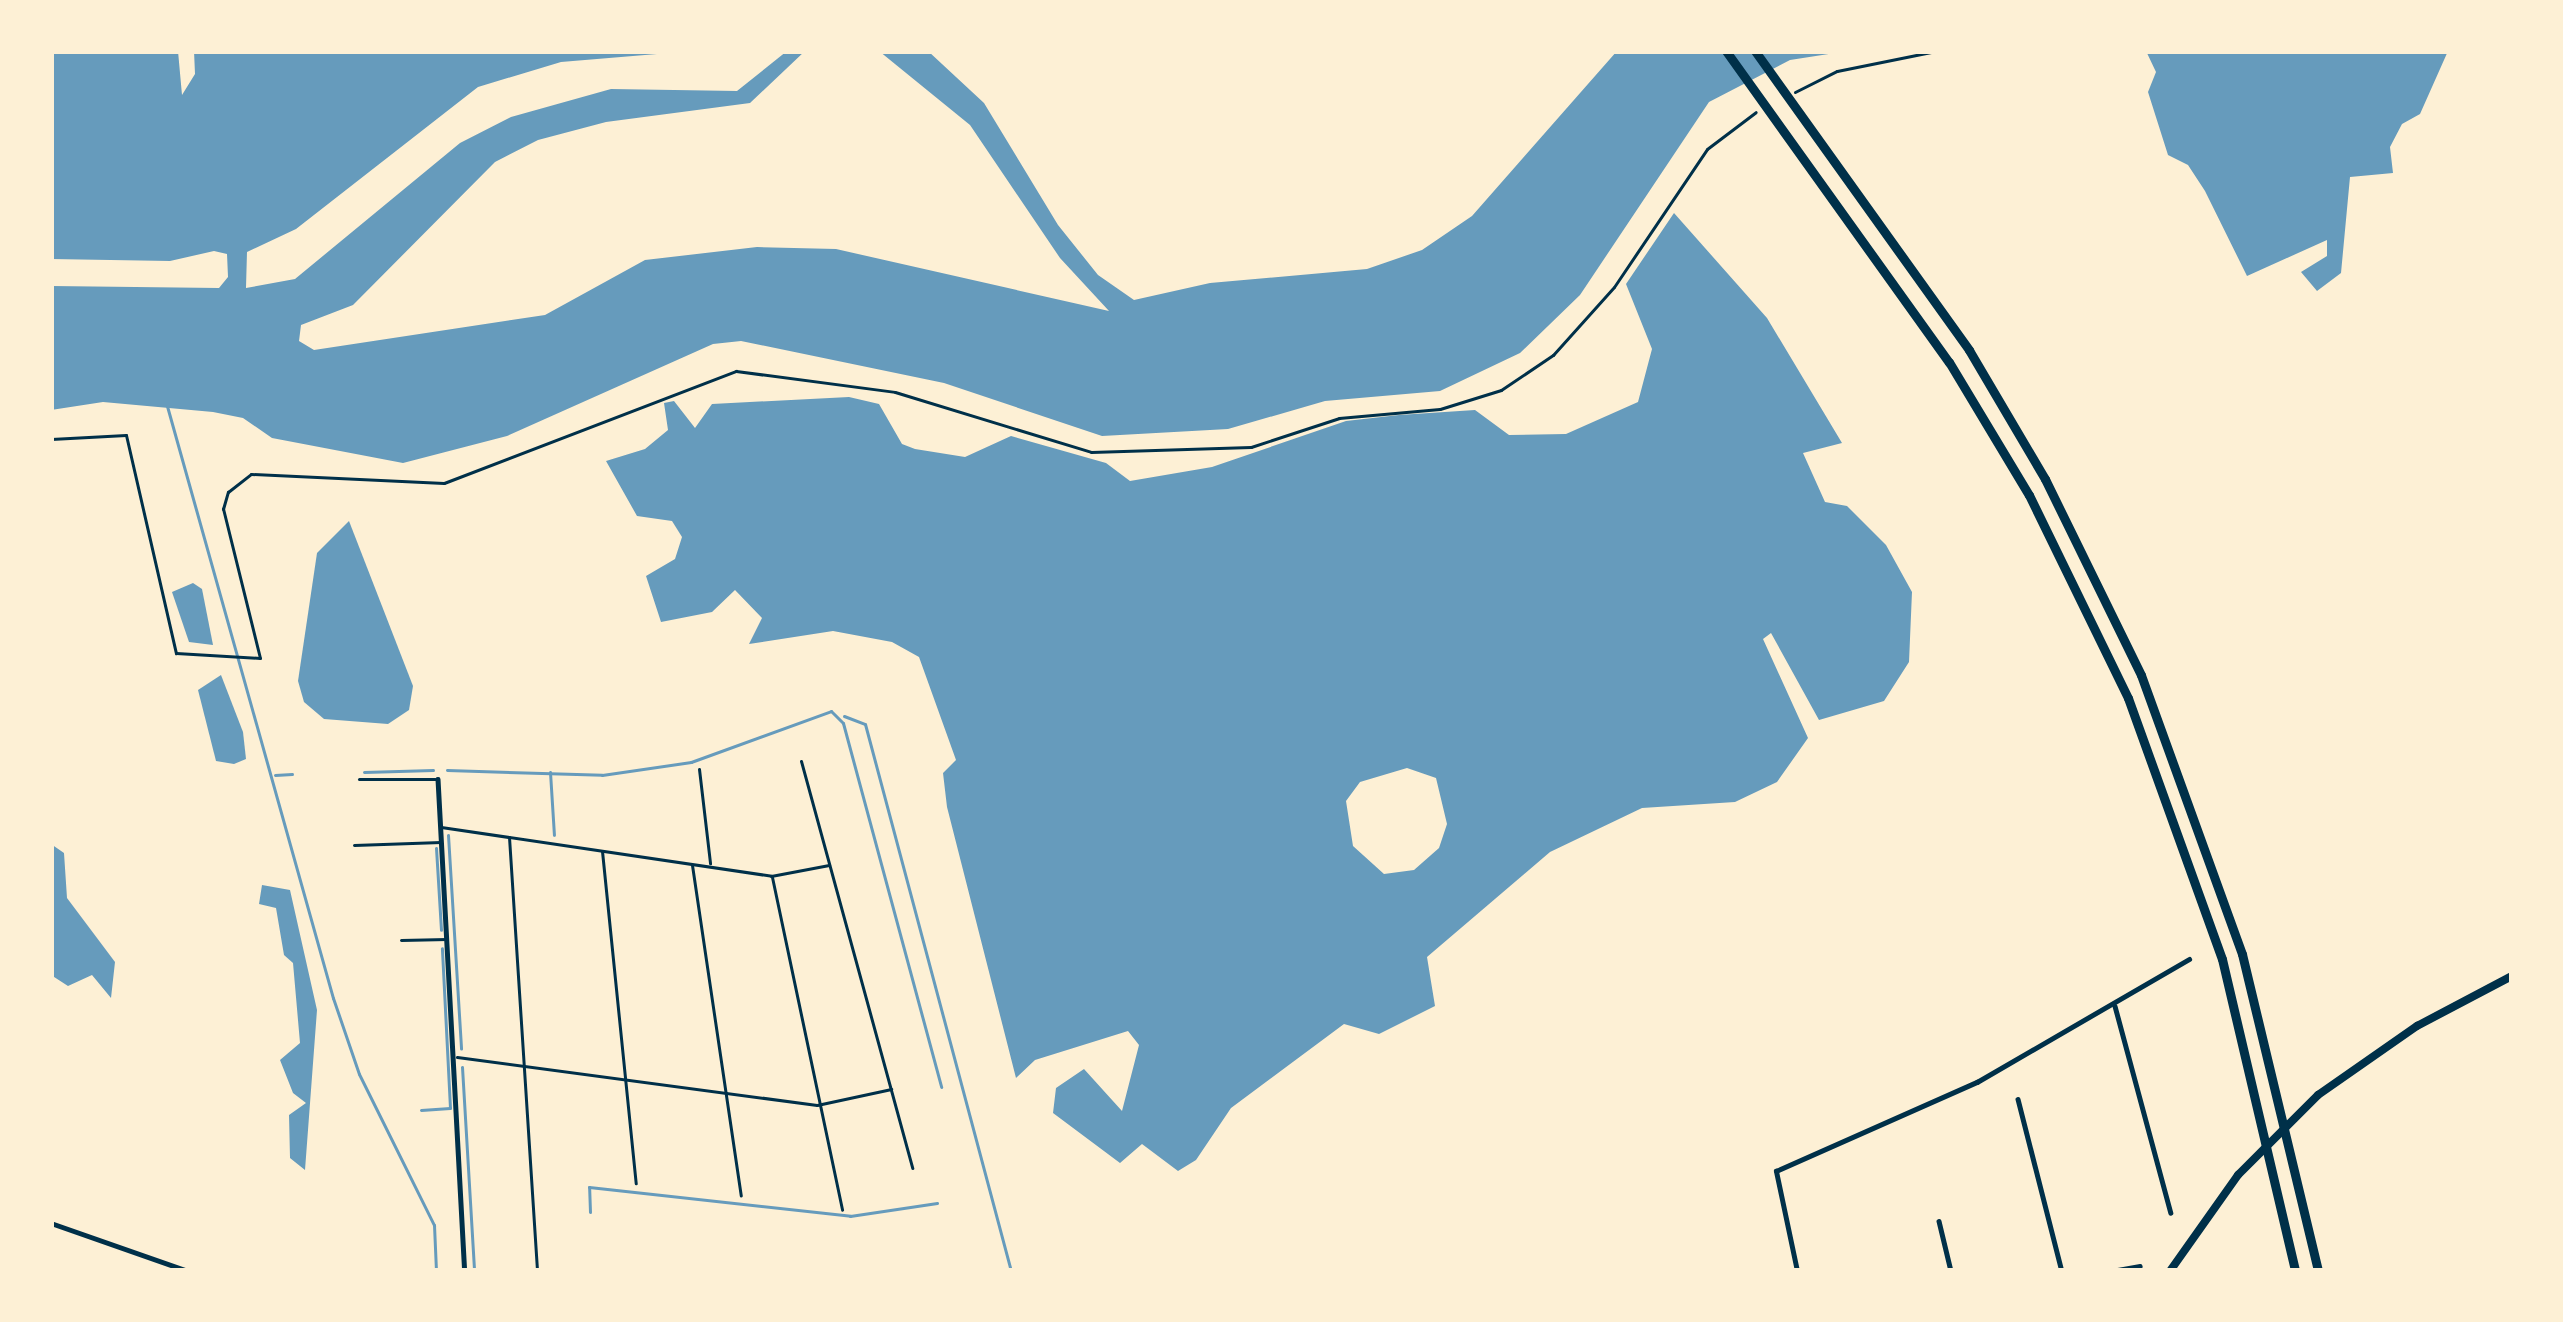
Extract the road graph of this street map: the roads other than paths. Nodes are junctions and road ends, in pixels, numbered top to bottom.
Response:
1 (1726, 51) edge
2 (1755, 51) edge
3 (801, 761) dead end
4 (699, 769) dead end
5 (359, 778) dead end
6 (438, 779) joint
7 (440, 826) junction
8 (509, 837) junction
9 (441, 842) junction
10 (354, 845) dead end
11 (602, 850) junction
12 (692, 863) junction
13 (830, 864) junction
14 (711, 866) junction
15 (771, 876) junction
16 (448, 939) junction
17 (401, 940) dead end
18 (2188, 959) dead end
19 (2512, 976) edge
20 (2115, 1006) junction
21 (455, 1057) junction
22 (526, 1066) junction
23 (626, 1080) junction
24 (891, 1089) junction
25 (723, 1093) junction
26 (2018, 1099) dead end
27 (817, 1105) junction
28 (912, 1168) dead end
29 (636, 1184) dead end
30 (741, 1195) dead end
31 (842, 1210) dead end
32 (2171, 1213) dead end
33 (1940, 1221) dead end
34 (51, 1223) edge
35 (2140, 1266) dead end
36 (188, 1271) edge
37 (465, 1271) edge
38 (537, 1271) edge
39 (1797, 1271) edge
40 (1951, 1271) edge
41 (2062, 1271) edge
42 (2112, 1271) edge
43 (2170, 1271) edge
44 (2295, 1271) edge
45 (2318, 1271) edge

1 - 44 highway
2 - 45 highway
3 - 13 lane
4 - 14 lane
5 - 6 lane
6 - 7 street
7 - 8 lane
7 - 9 street
8 - 11 lane
8 - 22 lane
9 - 10 lane
9 - 16 street
11 - 12 lane
11 - 23 lane
12 - 14 lane
12 - 25 lane
13 - 15 lane
13 - 24 lane
14 - 15 lane
15 - 27 lane
16 - 17 lane
16 - 21 street
18 - 20 street
19 - 43 main road
20 - 32 street
20 - 39 street
21 - 22 lane
21 - 37 street
22 - 23 lane
22 - 38 lane
23 - 25 lane
23 - 29 lane
24 - 27 lane
24 - 28 lane
25 - 27 lane
25 - 30 lane
26 - 41 street
27 - 31 lane
33 - 40 street
34 - 36 street
35 - 42 street

